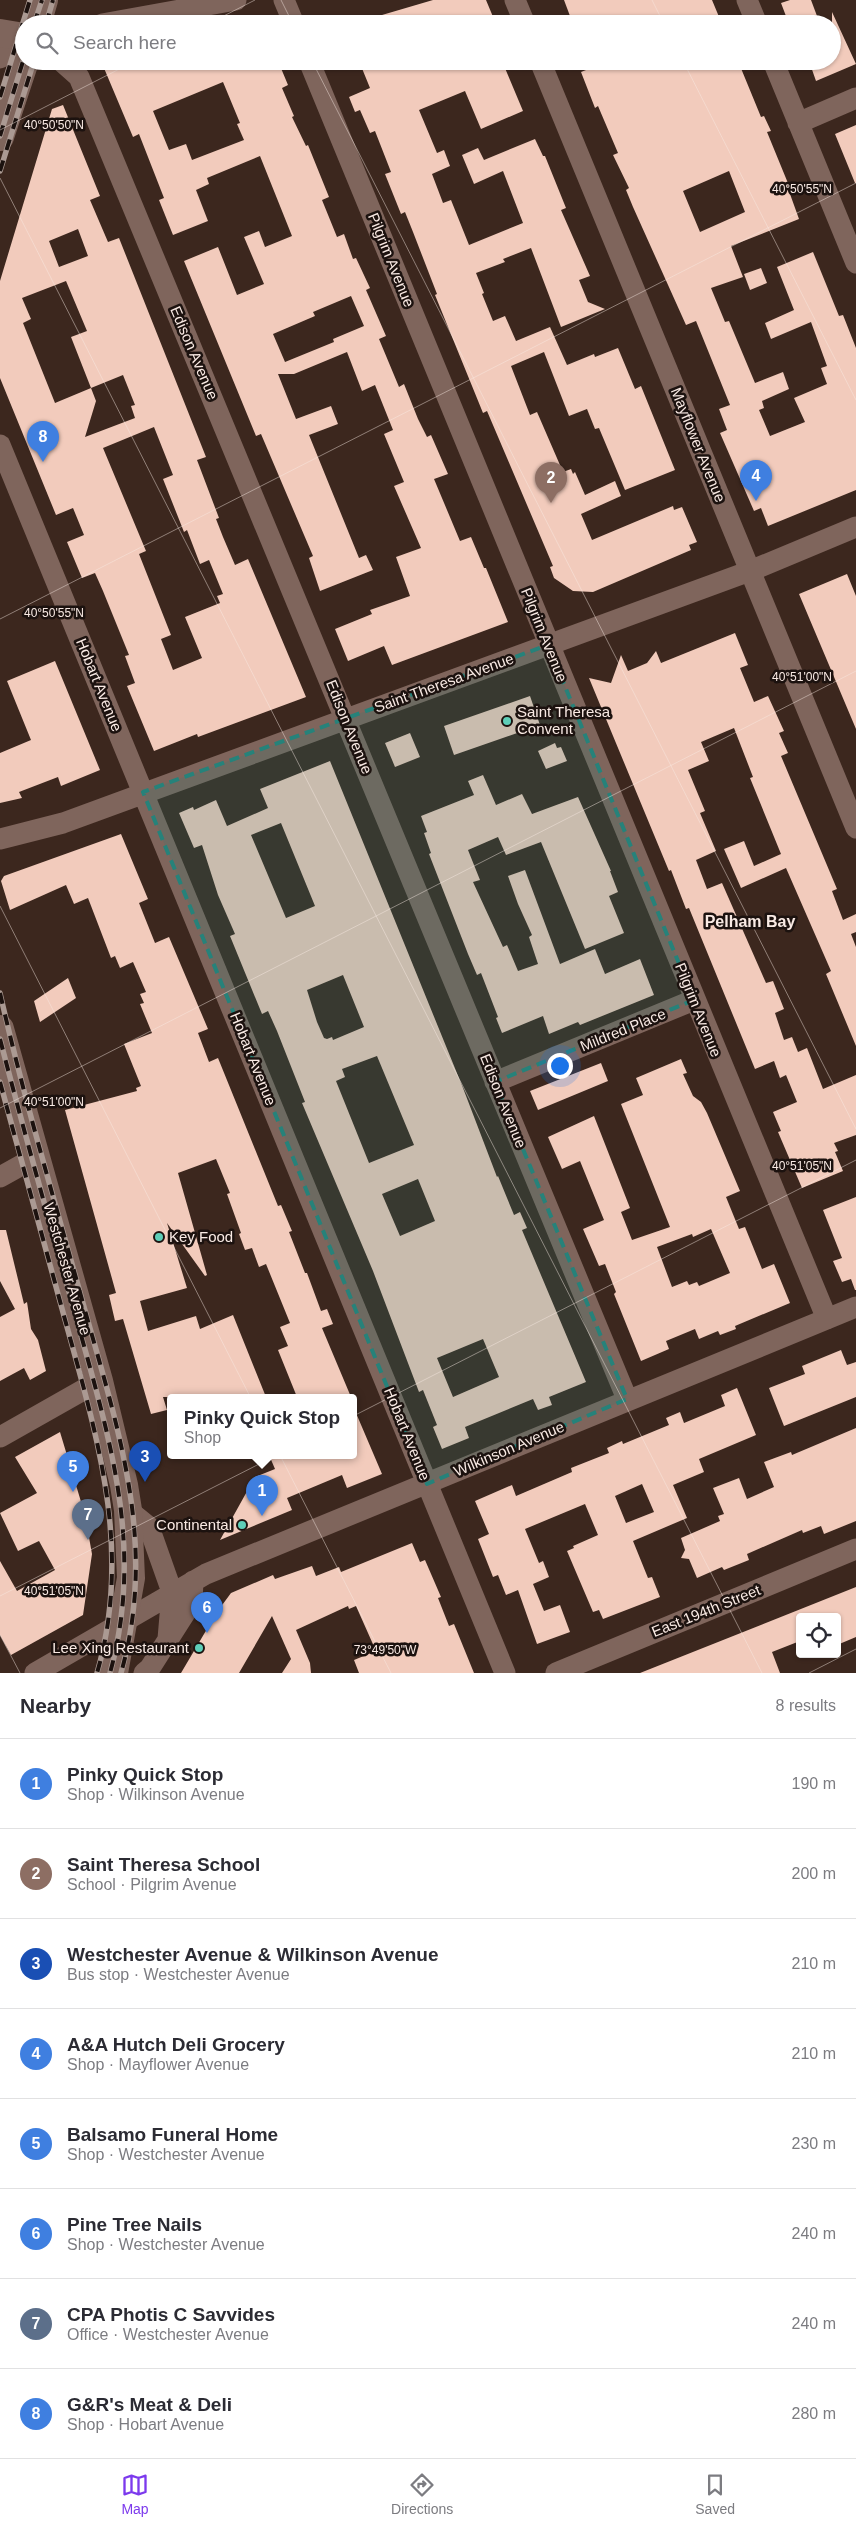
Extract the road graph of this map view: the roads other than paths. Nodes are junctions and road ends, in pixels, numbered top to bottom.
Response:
1 (44, 0) edge
2 (236, 0) edge
3 (284, 0) edge
4 (515, 0) edge
5 (747, 0) edge
6 (40, 15) edge
7 (152, 15) edge
8 (290, 15) edge
9 (521, 15) edge
10 (753, 15) edge
11 (0, 33) edge
12 (15, 36) edge
13 (15, 49) edge
14 (0, 58) edge
15 (23, 70) edge
16 (71, 70) edge
17 (314, 70) edge
18 (544, 70) edge
19 (777, 70) edge
20 (856, 98) edge
21 (798, 122) junction
22 (0, 137) edge
23 (856, 263) edge
24 (0, 445) edge
25 (5, 470) edge
26 (856, 527) edge
27 (750, 571) junction
28 (548, 645) junction
29 (346, 718) junction
30 (143, 792) junction
31 (856, 828) edge
32 (0, 839) edge
33 (694, 1000) junction
34 (0, 1029) edge
35 (495, 1082) junction
36 (36, 1157) junction
37 (0, 1178) edge
38 (856, 1307) edge
39 (827, 1319) junction
40 (99, 1381) junction
41 (627, 1400) junction
42 (0, 1437) edge
43 (427, 1484) junction
44 (128, 1510) junction
45 (856, 1549) edge
46 (193, 1581) junction
47 (172, 1592) junction
48 (125, 1620) junction
49 (168, 1640) junction
50 (36, 1673) edge
51 (114, 1673) edge
52 (144, 1673) edge
53 (505, 1673) edge
54 (556, 1673) edge

1 - 6 main road
2 - 7 street
3 - 8 street
4 - 9 street
5 - 10 street
11 - 12 main road
13 - 14 street
15 - 22 main road
16 - 29 street, Edison Avenue
17 - 28 street, Pilgrim Avenue
18 - 27 street, Mayflower Avenue
19 - 21 street
20 - 21 street
21 - 23 street
24 - 25 street, Hobart Avenue
25 - 30 street, Hobart Avenue
26 - 27 street, Saint Theresa Avenue
27 - 28 street, Saint Theresa Avenue
27 - 31 street, Mayflower Avenue
28 - 29 street, Saint Theresa Avenue
28 - 33 street, Pilgrim Avenue
29 - 30 street, Saint Theresa Avenue
29 - 35 street, Edison Avenue
30 - 32 street, Saint Theresa Avenue
30 - 43 street, Hobart Avenue
33 - 35 street, Mildred Place
33 - 39 street, Pilgrim Avenue
34 - 36 main road, Westchester Avenue
35 - 41 street, Edison Avenue
36 - 37 street
36 - 40 main road, Westchester Avenue
38 - 39 street, Wilkinson Avenue
39 - 41 street, Wilkinson Avenue
40 - 42 street
40 - 44 main road, Westchester Avenue
41 - 43 street, Wilkinson Avenue
43 - 46 street, Wilkinson Avenue
43 - 53 street, Hobart Avenue
44 - 47 street
44 - 48 main road, Westchester Avenue
45 - 54 street, East 194th Street
46 - 47 street, Wilkinson Avenue
46 - 49 street
47 - 48 street, Wilkinson Avenue
47 - 49 street
48 - 50 street, Wilkinson Avenue
48 - 51 main road, Westchester Avenue
49 - 52 street

